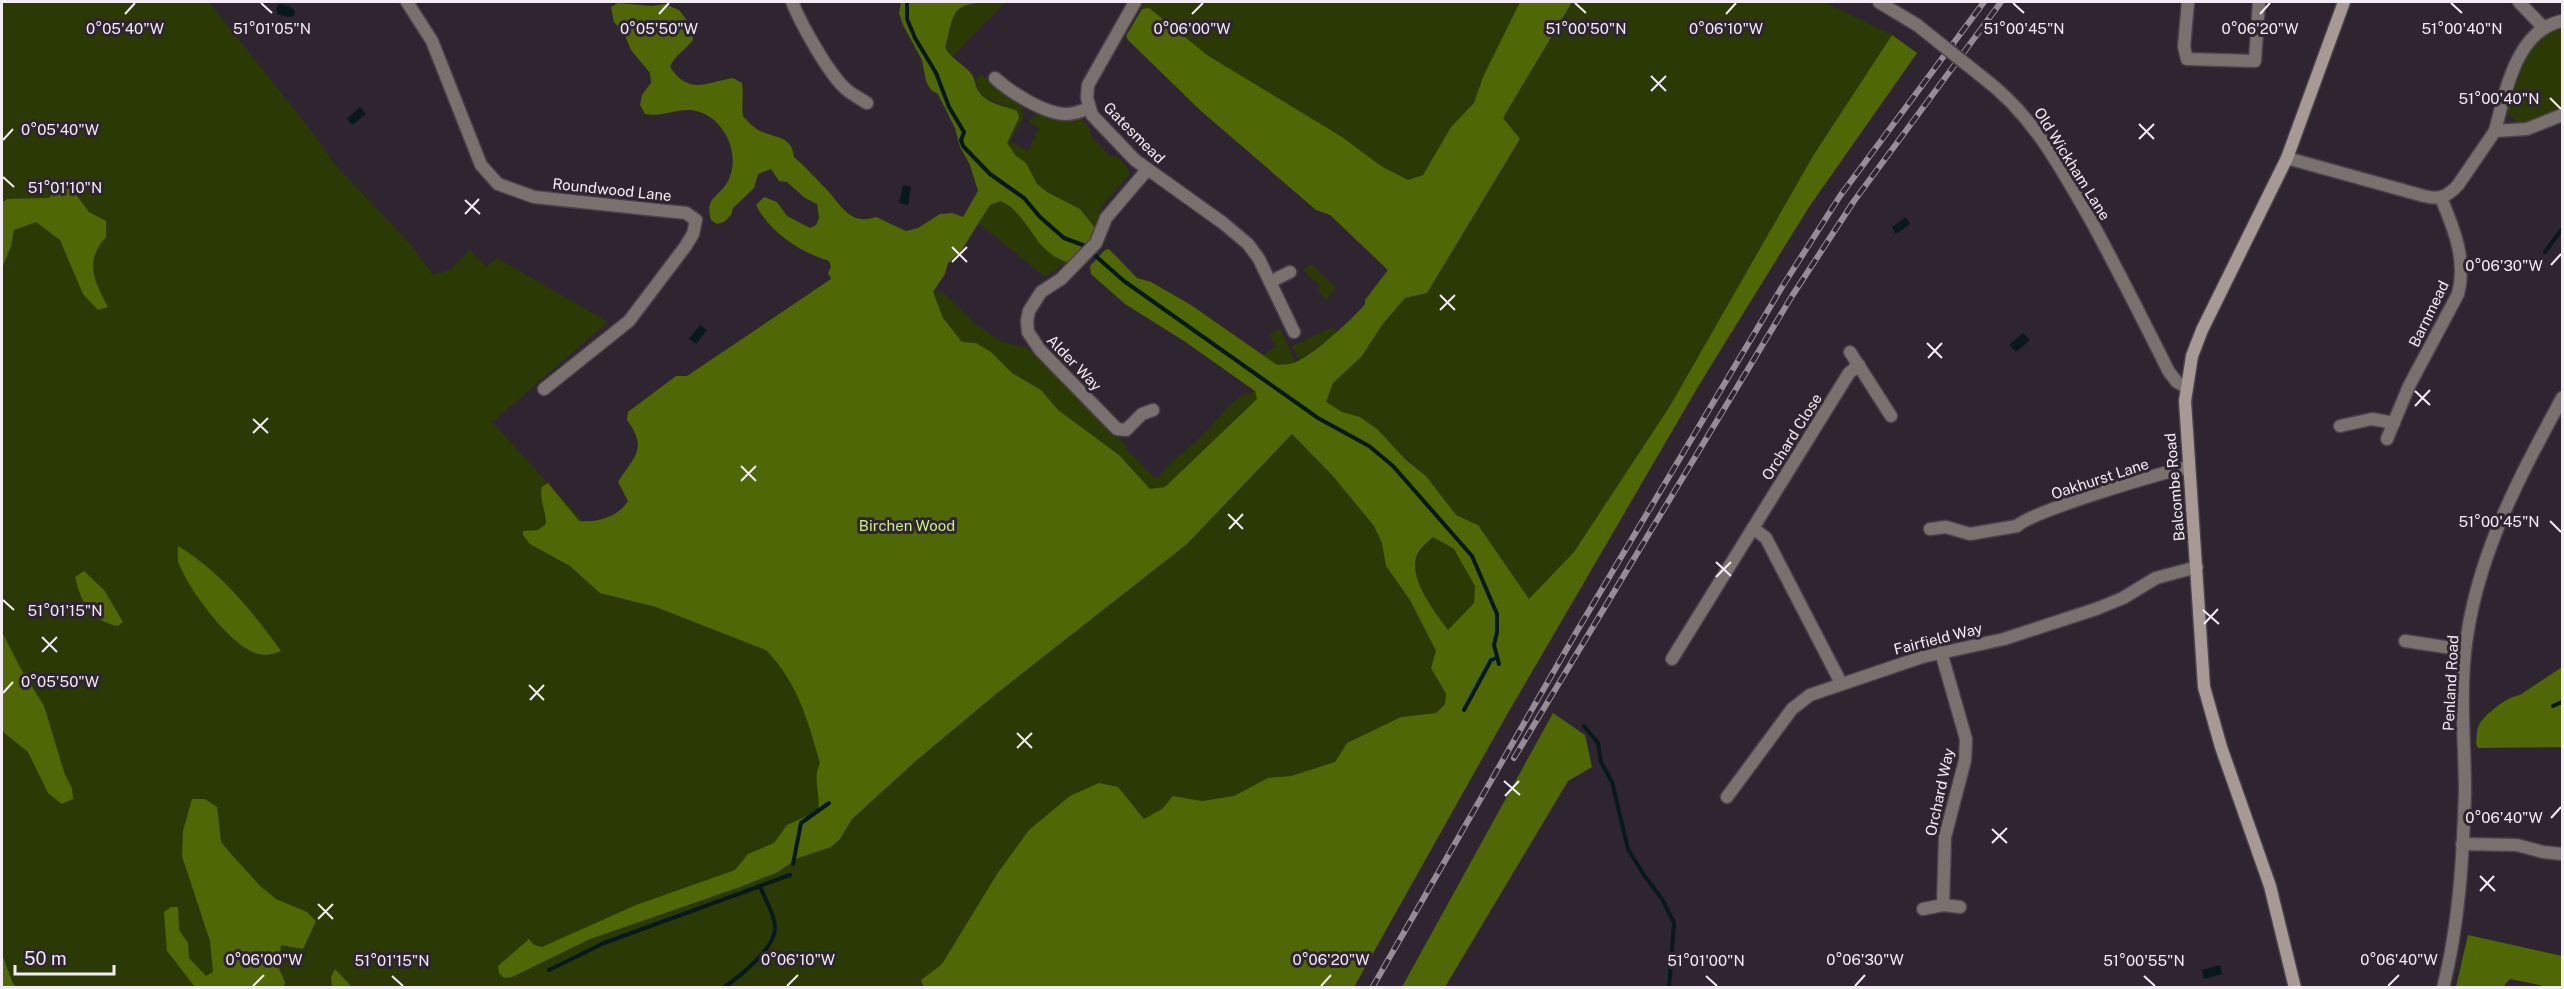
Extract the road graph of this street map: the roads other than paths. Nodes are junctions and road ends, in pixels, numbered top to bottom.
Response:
1 (406, 2) edge
2 (792, 2) edge
3 (1135, 2) edge
4 (1879, 2) edge
5 (2188, 2) edge
6 (2259, 2) edge
7 (2344, 2) edge
8 (2519, 2) edge
9 (2562, 21) edge
10 (2543, 27) junction
11 (994, 78) dead end
12 (867, 103) dead end
13 (1089, 108) junction
14 (2562, 115) edge
15 (2494, 131) junction
16 (2287, 158) junction
17 (1147, 170) junction
18 (2441, 198) junction
19 (1290, 272) dead end
20 (1270, 282) junction
21 (1294, 332) dead end
22 (1850, 352) dead end
23 (1859, 365) junction
24 (2186, 387) junction
25 (544, 389) dead end
26 (2562, 398) edge
27 (1154, 410) dead end
28 (1891, 416) dead end
29 (2394, 423) junction
30 (2340, 426) dead end
31 (2387, 439) dead end
32 (2189, 467) junction
33 (1753, 528) junction
34 (1930, 529) dead end
35 (2197, 567) junction
36 (2405, 641) dead end
37 (2465, 650) junction
38 (1941, 652) junction
39 (1672, 659) dead end
40 (1841, 683) junction
41 (1727, 797) dead end
42 (2462, 844) junction
43 (2562, 854) edge
44 (1943, 905) junction
45 (1960, 907) dead end
46 (1923, 909) dead end
47 (2295, 987) edge
48 (2443, 987) edge

1 - 25 street, Roundwood Lane
2 - 12 street
3 - 13 street, Gatesmead
4 - 24 street, Old Wickham Lane, bridge
5 - 6 street
7 - 16 street, Balcombe Road
8 - 10 street
9 - 10 street
10 - 15 street
11 - 13 street
13 - 17 street, Gatesmead
14 - 15 street
15 - 18 street
16 - 18 street
16 - 24 street, Balcombe Road
17 - 20 street, Gatesmead
17 - 27 street, Alder Way
18 - 29 street, Barnmead
19 - 20 street
20 - 21 street, Gatesmead
22 - 23 street
23 - 28 street
23 - 33 street, Orchard Close
24 - 32 street, Balcombe Road
26 - 37 street, Penland Road
29 - 30 street
29 - 31 street, Barnmead
32 - 34 street, Oakhurst Lane
32 - 35 street, Balcombe Road
33 - 39 street, Orchard Close
33 - 40 street
35 - 38 street, Fairfield Way
35 - 47 street, Balcombe Road
36 - 37 street
37 - 42 street, Penland Road
38 - 40 street, Fairfield Way
38 - 44 street, Orchard Way
40 - 41 street, Fairfield Way
42 - 43 street
42 - 48 street, Penland Road
44 - 45 street
44 - 46 street

